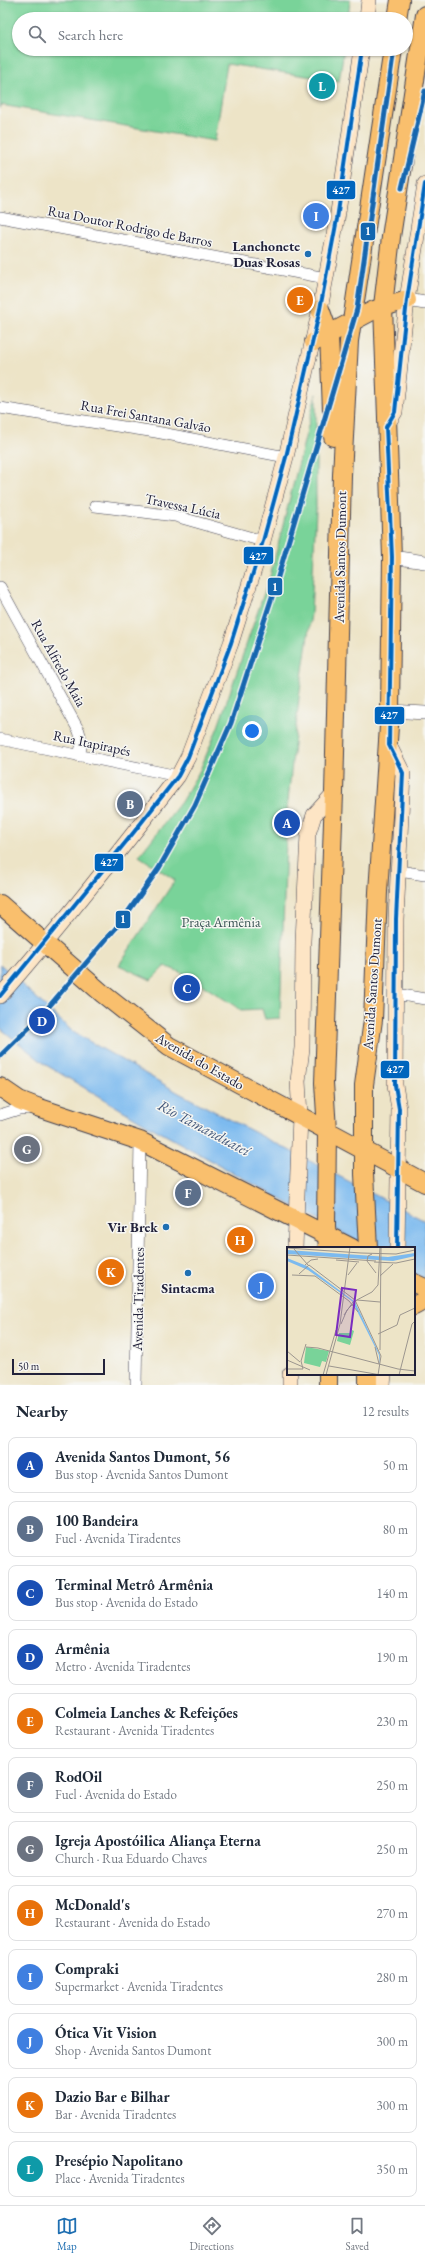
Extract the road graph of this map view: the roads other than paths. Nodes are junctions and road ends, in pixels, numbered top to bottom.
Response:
1 (369, 0) edge
2 (400, 0) edge
3 (368, 12) edge
4 (398, 12) edge
5 (425, 15) edge
6 (361, 56) edge
7 (392, 56) edge
8 (425, 184) edge
9 (0, 217) edge
10 (326, 278) junction
11 (407, 300) junction
12 (425, 302) edge
13 (383, 306) junction
14 (320, 309) joint
15 (352, 321) junction
16 (322, 338) junction
17 (0, 408) edge
18 (386, 427) junction
19 (286, 457) junction
20 (342, 475) junction
21 (95, 506) dead end
22 (263, 541) junction
23 (392, 557) junction
24 (425, 562) edge
25 (0, 586) edge
26 (390, 711) junction
27 (425, 712) edge
28 (0, 739) edge
29 (389, 745) junction
30 (79, 756) junction
31 (178, 776) junction
32 (334, 793) junction
33 (399, 870) junction
34 (425, 876) edge
35 (0, 904) edge
36 (46, 944) junction
37 (396, 994) junction
38 (0, 996) edge
39 (425, 999) edge
40 (0, 1087) edge
41 (37, 1107) junction
42 (0, 1114) edge
43 (300, 1116) junction
44 (327, 1130) junction
45 (140, 1141) junction
46 (364, 1150) junction
47 (398, 1168) junction
48 (425, 1183) edge
49 (296, 1214) junction
50 (327, 1236) edge
51 (295, 1247) edge
52 (350, 1247) edge
53 (368, 1247) edge
54 (397, 1247) edge
55 (415, 1283) edge
56 (425, 1288) edge
57 (425, 1300) edge
58 (415, 1305) edge
59 (384, 1375) edge
60 (136, 1385) edge
61 (383, 1385) edge

1 - 3 main road
2 - 4 highway
5 - 13 highway
6 - 10 main road
7 - 15 highway
8 - 11 main road
9 - 10 street, Rua Doutor Rodrigo de Barros
10 - 14 main road
11 - 12 street
11 - 13 highway
11 - 18 main road
13 - 15 highway
13 - 18 highway, Avenida Santos Dumont
14 - 16 highway
15 - 16 highway
15 - 20 highway, Avenida Santos Dumont
16 - 19 main road
16 - 20 highway
17 - 19 street, Rua Frei Santana Galvão
18 - 23 highway, Avenida Santos Dumont
19 - 22 main road
20 - 32 highway, Avenida Santos Dumont
21 - 22 street, Travessa Lúcia
22 - 31 main road
23 - 24 street
23 - 26 highway, Avenida Santos Dumont
25 - 30 street, Rua Alfredo Maia
26 - 27 street
26 - 29 highway, Avenida Santos Dumont
28 - 30 street, Rua Itapirapés
29 - 33 main road, Avenida Santos Dumont
29 - 46 highway, Avenida Santos Dumont
30 - 31 street, Rua Itapirapés
31 - 36 main road
32 - 43 main road
32 - 44 highway, Avenida Santos Dumont
33 - 34 street
33 - 37 main road, Avenida Santos Dumont
35 - 36 highway, Avenida do Estado
36 - 38 main road
36 - 43 highway, Avenida do Estado
37 - 39 street
37 - 47 main road, Avenida Santos Dumont
40 - 41 highway
41 - 42 street
41 - 45 highway
43 - 44 highway, Avenida do Estado
43 - 49 main road
44 - 46 highway, Avenida do Estado
44 - 50 highway, Avenida Santos Dumont
45 - 49 highway
45 - 60 street, Avenida Tiradentes
46 - 47 highway, Avenida do Estado
46 - 53 highway, Avenida Santos Dumont
47 - 48 highway, Avenida do Estado
47 - 54 main road, Avenida Santos Dumont
49 - 50 highway
49 - 51 main road
50 - 52 highway
55 - 56 highway
57 - 58 highway
59 - 61 main road

